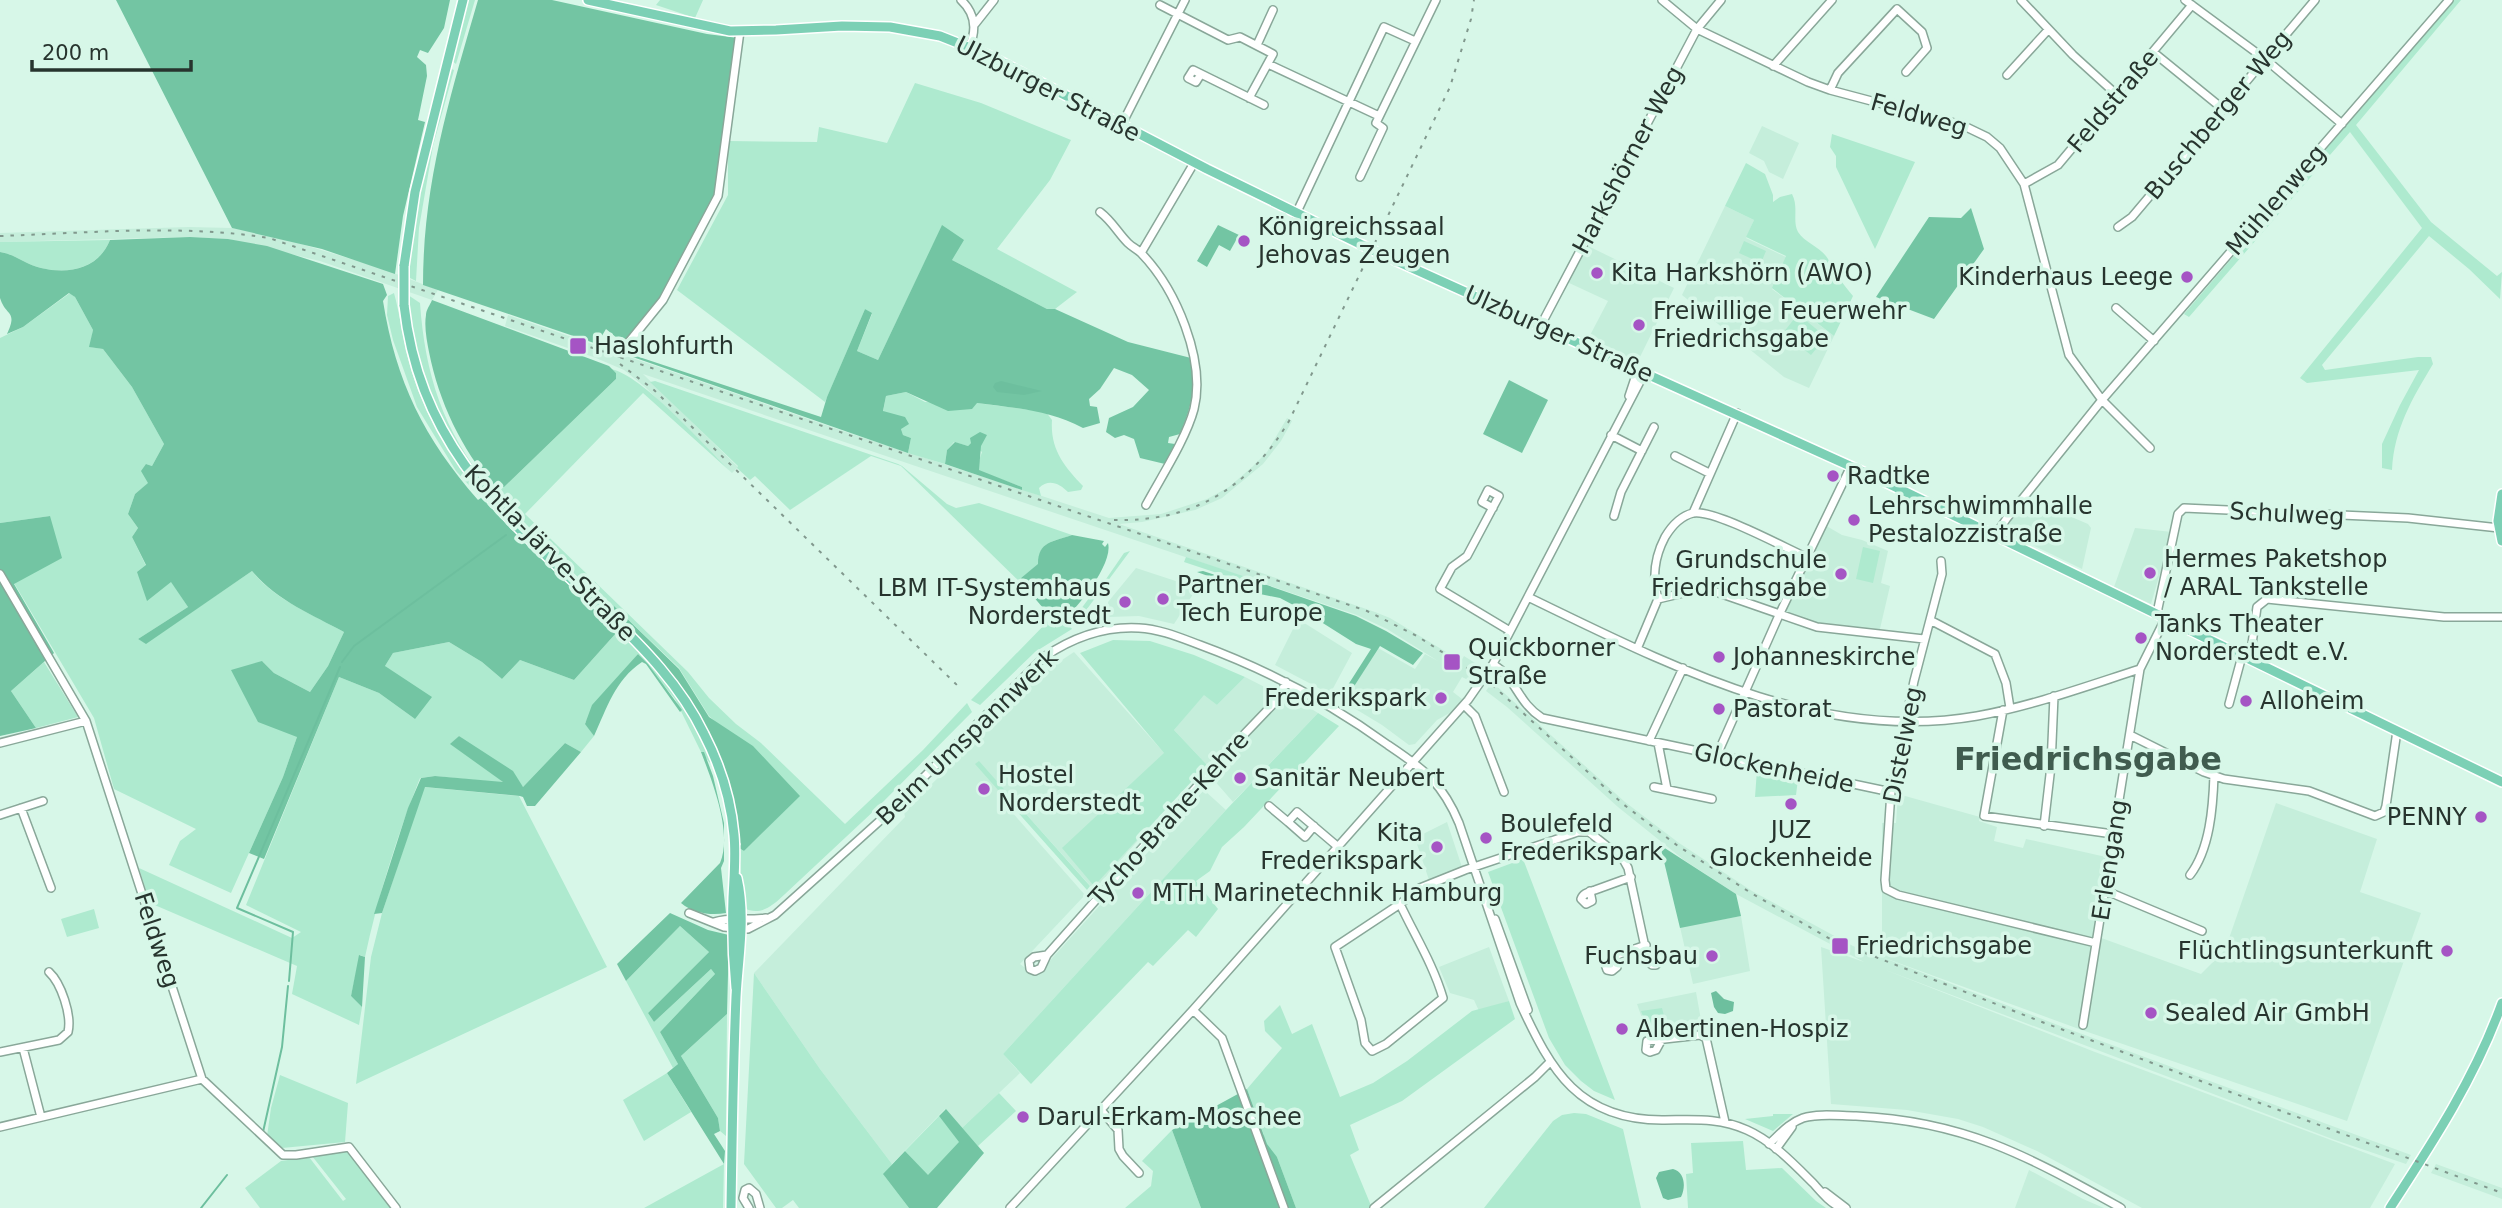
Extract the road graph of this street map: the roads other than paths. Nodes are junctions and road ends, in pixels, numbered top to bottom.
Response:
1 (460, 0) edge
2 (588, 0) edge
3 (961, 0) edge
4 (994, 0) edge
5 (1185, 0) edge
6 (1436, 0) edge
7 (1662, 0) edge
8 (1721, 0) edge
9 (1832, 0) edge
10 (2021, 0) edge
11 (2185, 0) edge
12 (2315, 0) edge
13 (2449, 0) edge
14 (1160, 5) dead end
15 (2192, 5) junction
16 (1273, 10) dead end
17 (1178, 14) junction
18 (975, 24) junction
19 (1697, 29) junction
20 (2049, 30) junction
21 (740, 31) junction
22 (1415, 41) junction
23 (1257, 45) junction
24 (970, 47) junction
25 (2153, 52) junction
26 (2265, 59) junction
27 (1268, 64) junction
28 (1773, 66) junction
29 (1906, 72) dead end
30 (1200, 74) dead end
31 (2007, 75) dead end
32 (1830, 90) junction
33 (2118, 95) junction
34 (1249, 99) junction
35 (1349, 102) junction
36 (1264, 106) dead end
37 (2223, 109) junction
38 (1379, 116) junction
39 (2342, 124) junction
40 (1121, 126) junction
41 (1194, 163) junction
42 (1360, 177) dead end
43 (2024, 184) junction
44 (1100, 212) dead end
45 (1296, 214) junction
46 (2118, 227) dead end
47 (1141, 253) junction
48 (2116, 308) dead end
49 (1541, 325) junction
50 (2154, 341) junction
51 (620, 353) dead end
52 (1641, 370) junction
53 (2102, 400) junction
54 (1737, 414) junction
55 (1654, 427) dead end
56 (1611, 435) junction
57 (2150, 448) dead end
58 (1642, 451) junction
59 (1675, 456) dead end
60 (1851, 466) junction
61 (1709, 473) junction
62 (2502, 494) edge
63 (1146, 505) dead end
64 (1493, 508) dead end
65 (1693, 513) junction
66 (1614, 516) dead end
67 (2499, 528) junction
68 (1996, 534) junction
69 (2502, 541) edge
70 (1808, 558) junction
71 (1941, 561) dead end
72 (0, 574) edge
73 (1528, 597) junction
74 (1658, 599) junction
75 (1780, 613) junction
76 (2161, 615) junction
77 (2502, 617) edge
78 (1930, 620) junction
79 (1510, 631) junction
80 (1924, 639) junction
81 (1637, 649) junction
82 (2244, 657) junction
83 (1493, 664) junction
84 (1682, 667) junction
85 (2140, 669) junction
86 (1286, 682) junction
87 (1744, 692) junction
88 (2054, 696) junction
89 (2229, 704) dead end
90 (1464, 705) junction
91 (2007, 709) junction
92 (86, 721) junction
93 (1906, 721) junction
94 (2397, 731) junction
95 (2130, 735) junction
96 (1653, 742) junction
97 (0, 743) edge
98 (1717, 755) junction
99 (1412, 762) junction
100 (2214, 775) junction
101 (2502, 782) edge
102 (1654, 787) dead end
103 (1667, 789) junction
104 (1504, 792) dead end
105 (1891, 792) junction
106 (1712, 799) dead end
107 (43, 801) dead end
108 (1269, 806) dead end
109 (21, 808) junction
110 (0, 815) edge
111 (1288, 822) junction
112 (1314, 826) junction
113 (2045, 826) junction
114 (2113, 834) junction
115 (1337, 846) junction
116 (1475, 868) junction
117 (2190, 875) dead end
118 (1631, 877) junction
119 (51, 887) dead end
120 (1590, 891) dead end
121 (2104, 891) junction
122 (1400, 904) junction
123 (689, 913) dead end
124 (737, 923) junction
125 (2202, 931) dead end
126 (2096, 943) junction
127 (1047, 954) dead end
128 (1614, 957) dead end
129 (49, 972) dead end
130 (2502, 1003) edge
131 (1193, 1010) junction
132 (2083, 1025) dead end
133 (1662, 1039) dead end
134 (23, 1048) junction
135 (0, 1052) edge
136 (1550, 1062) junction
137 (1555, 1070) junction
138 (1535, 1077) junction
139 (202, 1079) junction
140 (1101, 1110) junction
141 (41, 1117) junction
142 (1725, 1122) junction
143 (0, 1127) edge
144 (1773, 1147) junction
145 (1139, 1173) dead end
146 (396, 1208) edge
147 (731, 1208) edge
148 (749, 1208) edge
149 (760, 1208) edge
150 (1010, 1208) edge
151 (1284, 1208) edge
152 (1374, 1208) edge
153 (1843, 1208) edge
154 (2121, 1208) edge
155 (2390, 1208) edge

1 - 124 main road, Kohtla-Järve-Straße, bridge
2 - 21 main road, Ulzburger Straße
3 - 18 street
4 - 18 street
5 - 17 street
6 - 22 street
7 - 19 street, Feldweg
8 - 19 street, Harkshörner Weg
9 - 28 street
10 - 20 street
11 - 15 street
12 - 26 street, Buschberger Weg
13 - 39 street, Mühlenweg
14 - 17 street
15 - 25 street, Feldstraße
15 - 26 street
16 - 23 street
17 - 23 street
17 - 40 street
18 - 24 street
19 - 28 street, Feldweg
19 - 49 street, Harkshörner Weg
20 - 31 street
20 - 33 street
21 - 24 main road, Ulzburger Straße
21 - 51 street
22 - 35 street
22 - 38 street
23 - 27 street
24 - 40 main road, Ulzburger Straße
25 - 33 street, Feldstraße
25 - 37 street
26 - 37 street, Buschberger Weg
26 - 39 street
27 - 34 street
27 - 35 street
28 - 32 street, Feldweg
29 - 32 street
30 - 34 street
32 - 43 street, Feldweg
33 - 43 street, Feldstraße
34 - 36 street
35 - 38 street
35 - 45 street
37 - 46 street, Buschberger Weg
38 - 42 street
39 - 50 street, Mühlenweg
40 - 41 main road, Ulzburger Straße
41 - 45 main road, Ulzburger Straße
41 - 47 street
43 - 53 street, Feldweg
44 - 47 street
45 - 49 main road, Ulzburger Straße, bridge
47 - 63 street
48 - 50 street
49 - 52 main road, Ulzburger Straße
50 - 53 street, Mühlenweg
52 - 54 main road, Ulzburger Straße
52 - 56 street
53 - 57 street
53 - 68 street, Mühlenweg
54 - 60 main road, Ulzburger Straße
54 - 61 street
55 - 58 street
56 - 58 street
56 - 73 street
58 - 66 street
59 - 61 street
60 - 68 main road, Ulzburger Straße
60 - 70 street
61 - 65 street
62 - 67 main road
64 - 79 street
65 - 70 street
65 - 74 street
67 - 69 main road
67 - 76 street, Schulweg
68 - 76 main road, Ulzburger Straße
70 - 75 street
71 - 78 street, Distelweg
72 - 92 street, Feldweg
73 - 79 street
73 - 81 street
74 - 75 street
74 - 81 street
75 - 80 street
75 - 87 street
76 - 82 main road, Ulzburger Straße
76 - 85 street, Erlengang
77 - 82 street
78 - 80 street, Distelweg
78 - 91 street
79 - 83 street
80 - 93 street, Distelweg
81 - 84 street
82 - 89 street
82 - 94 main road, Ulzburger Straße
83 - 90 street
83 - 96 street, Glockenheide
84 - 87 street
84 - 96 street
85 - 88 street
85 - 95 street, Erlengang
86 - 99 street, Beim Umspannwerk
86 - 124 street, Beim Umspannwerk
86 - 127 street, Tycho-Brahe-Kehre
87 - 93 street
87 - 98 street
88 - 91 street
88 - 113 street
90 - 99 street
90 - 104 street
91 - 93 street
91 - 113 street
92 - 97 street
92 - 139 street, Feldweg
93 - 105 street, Distelweg
94 - 100 street
94 - 101 main road, Ulzburger Straße
95 - 100 street
95 - 114 street, Erlengang
96 - 98 street, Glockenheide
96 - 103 street, Glockenheide
98 - 105 street, Glockenheide
99 - 115 street
99 - 116 street, Beim Umspannwerk
100 - 117 street
102 - 103 street, Glockenheide
103 - 106 street, Glockenheide
105 - 126 street, Distelweg
107 - 109 street
108 - 111 street
109 - 110 street
109 - 119 street
111 - 112 street
111 - 112 street
112 - 115 street
113 - 114 street
114 - 121 street, Erlengang
115 - 131 street
116 - 118 street
116 - 122 street
116 - 136 street, Beim Umspannwerk
118 - 120 street
118 - 128 street
121 - 125 street
121 - 126 street, Erlengang
122 - 122 street
123 - 124 street, Beim Umspannwerk
124 - 147 main road, Kohtla-Järve-Straße
126 - 132 street, Erlengang
129 - 134 street
130 - 155 main road
131 - 140 street
131 - 151 street
133 - 142 street
134 - 135 street
134 - 141 street
136 - 137 street, Beim Umspannwerk
136 - 138 street
137 - 138 street
137 - 142 street, Beim Umspannwerk
138 - 152 street
139 - 141 street
139 - 146 street, Feldweg
140 - 145 street
140 - 150 street
141 - 143 street
142 - 144 street, Beim Umspannwerk
144 - 153 street, Beim Umspannwerk
144 - 154 street
148 - 149 street

